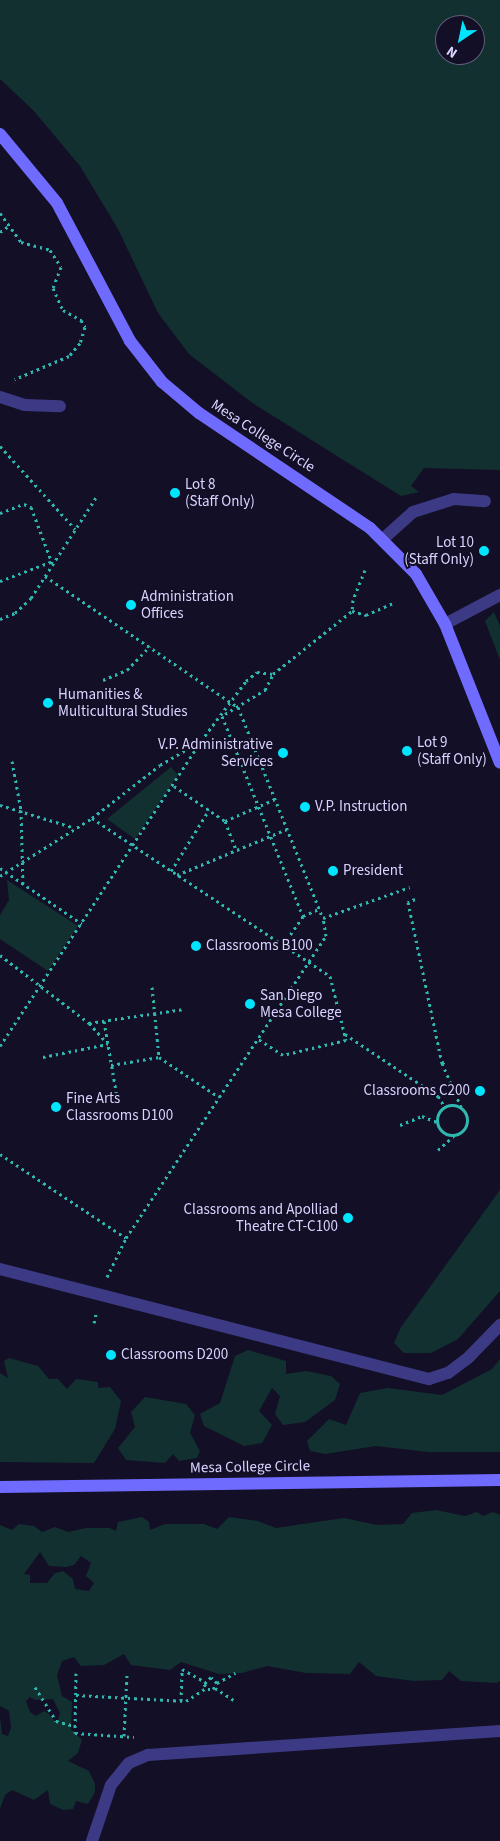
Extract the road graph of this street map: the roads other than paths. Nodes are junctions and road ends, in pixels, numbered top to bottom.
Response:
1 (0, 134) edge
2 (0, 397) edge
3 (60, 406) dead end
4 (485, 501) dead end
5 (383, 539) junction
6 (500, 595) edge
7 (444, 624) junction
8 (500, 763) edge
9 (0, 1269) edge
10 (500, 1325) edge
11 (500, 1480) edge
12 (0, 1487) edge
13 (500, 1731) edge
14 (92, 1841) edge

1 - 5 street, Mesa College Circle
2 - 3 lane
4 - 5 lane
5 - 7 street, Mesa College Circle
6 - 7 lane
7 - 8 street, Mesa College Circle
9 - 10 lane
11 - 12 street, Mesa College Circle
13 - 14 lane

